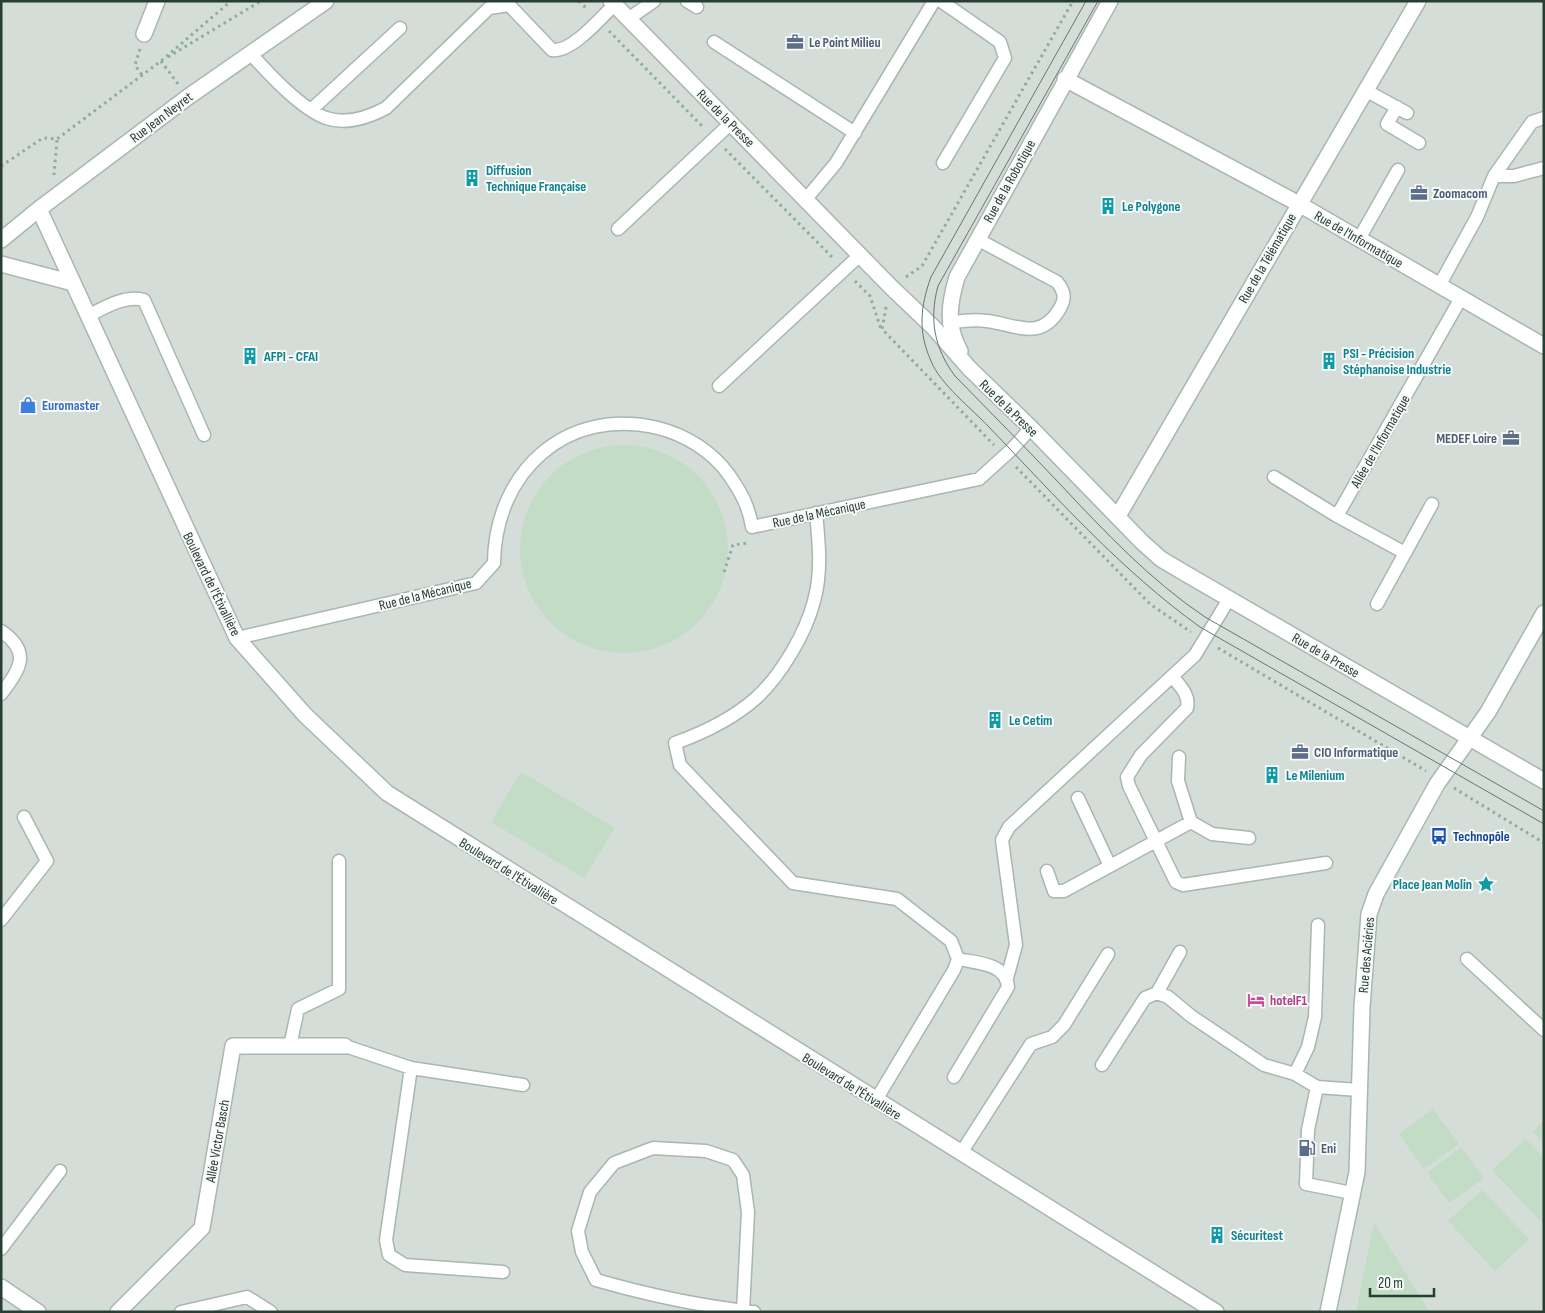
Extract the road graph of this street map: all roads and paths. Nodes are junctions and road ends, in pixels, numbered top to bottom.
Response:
1 (158, 1) edge
2 (231, 1) edge
3 (261, 1) edge
4 (326, 1) edge
5 (580, 1) edge
6 (654, 1) edge
7 (934, 1) edge
8 (941, 1) edge
9 (1110, 1) edge
10 (1418, 1) edge
11 (613, 3) edge
12 (628, 19) junction
13 (598, 21) junction
14 (400, 28) dead end
15 (144, 34) joint
16 (714, 42) dead end
17 (250, 53) junction
18 (161, 61) junction
19 (142, 75) junction
20 (1066, 79) junction
21 (1365, 90) junction
22 (188, 97) junction
23 (312, 109) junction
24 (1544, 118) edge
25 (730, 123) junction
26 (854, 132) junction
27 (714, 138) junction
28 (57, 140) junction
29 (1419, 143) dead end
30 (943, 163) dead end
31 (1, 166) edge
32 (1544, 168) edge
33 (1398, 170) dead end
34 (1494, 176) junction
35 (63, 191) junction
36 (806, 199) junction
37 (1299, 204) junction
38 (39, 209) junction
39 (618, 230) dead end
40 (977, 239) junction
41 (1359, 239) junction
42 (1, 240) edge
43 (860, 255) junction
44 (1, 264) edge
45 (844, 269) junction
46 (73, 283) junction
47 (1439, 286) junction
48 (1462, 298) junction
49 (88, 316) junction
50 (949, 323) junction
51 (882, 329) dead end
52 (1544, 346) edge
53 (969, 368) junction
54 (719, 386) dead end
55 (1031, 428) junction
56 (204, 435) dead end
57 (1274, 477) dead end
58 (1432, 504) dead end
59 (816, 513) junction
60 (1118, 516) junction
61 (1338, 516) junction
62 (751, 543) dead end
63 (1405, 553) junction
64 (724, 572) dead end
65 (1229, 599) junction
66 (1377, 604) dead end
67 (1544, 613) edge
68 (1, 631) edge
69 (237, 638) junction
70 (1172, 676) junction
71 (1, 694) edge
72 (1468, 737) junction
73 (1179, 757) dead end
74 (1544, 782) edge
75 (1078, 798) dead end
76 (24, 817) dead end
77 (1191, 822) junction
78 (1249, 838) dead end
79 (1157, 842) junction
80 (339, 861) dead end
81 (1326, 863) dead end
82 (1110, 866) junction
83 (1047, 871) dead end
84 (1, 920) edge
85 (1318, 925) dead end
86 (1180, 952) dead end
87 (1108, 954) dead end
88 (958, 959) junction
89 (1467, 959) dead end
90 (1007, 978) junction
91 (1157, 993) junction
92 (1544, 1030) edge
93 (290, 1046) junction
94 (345, 1046) joint
95 (1102, 1065) dead end
96 (411, 1068) junction
97 (1295, 1074) junction
98 (954, 1077) dead end
99 (523, 1085) dead end
100 (1317, 1087) junction
101 (1359, 1090) junction
102 (876, 1100) junction
103 (960, 1153) junction
104 (60, 1171) dead end
105 (1352, 1193) junction
106 (1, 1249) edge
107 (503, 1272) dead end
108 (1, 1287) edge
109 (748, 1311) edge
110 (38, 1312) edge
111 (118, 1312) edge
112 (181, 1312) edge
113 (271, 1312) edge
114 (1216, 1312) edge
115 (1328, 1312) edge

1 - 15 street
2 - 18 path
3 - 18 path
4 - 17 street, Rue Jean Neyret
5 - 13 path
6 - 12 lane
7 - 26 lane
8 - 30 lane
9 - 20 street, Rue de la Robotique
10 - 21 street, Rue de la Télématique
11 - 12 street, Rue de la Presse
11 - 13 lane
12 - 25 street, Rue de la Presse
13 - 23 lane
13 - 27 path
14 - 23 lane
15 - 19 path
16 - 26 lane
17 - 22 street, Rue Jean Neyret
17 - 23 lane
18 - 19 path
18 - 22 path
19 - 28 path
20 - 37 street, Rue de l'Informatique
20 - 40 street, Rue de la Robotique
21 - 29 lane
21 - 37 street, Rue de la Télématique
22 - 35 street, Rue Jean Neyret
24 - 34 lane
25 - 27 lane
25 - 36 street, Rue de la Presse
26 - 36 lane
27 - 39 lane
27 - 45 path
28 - 31 path
28 - 35 path
32 - 34 lane
33 - 41 lane
34 - 47 lane
35 - 38 street, Rue Jean Neyret
36 - 43 street, Rue de la Presse
37 - 41 street, Rue de l'Informatique
37 - 60 street, Rue de la Télématique
38 - 42 street, Rue Jean Neyret
38 - 46 street, Boulevard de l'Étivallière
40 - 50 street, Rue de la Robotique
40 - 50 lane
41 - 47 street, Rue de l'Informatique
43 - 45 lane
43 - 53 street, Rue de la Presse
44 - 46 street
45 - 51 path
45 - 54 lane
46 - 49 street, Boulevard de l'Étivallière
47 - 48 street, Rue de l'Informatique
48 - 52 street, Rue de l'Informatique
48 - 61 lane, Allée de l'Informatique
49 - 56 lane
49 - 69 street, Boulevard de l'Étivallière
50 - 53 street, Rue de la Robotique
53 - 55 street, Rue de la Presse
55 - 59 lane, Rue de la Mécanique
55 - 60 street, Rue de la Presse
57 - 61 lane
58 - 63 lane
59 - 69 lane, Rue de la Mécanique
59 - 88 lane
60 - 65 street, Rue de la Presse
61 - 63 lane
62 - 64 path
63 - 66 lane
65 - 70 lane
65 - 72 street, Rue de la Presse
67 - 72 street, Rue des Aciéries
68 - 71 lane
69 - 102 street, Boulevard de l'Étivallière
70 - 79 lane
70 - 90 lane
72 - 74 street, Rue de la Presse
72 - 101 street, Rue des Aciéries
73 - 77 lane
75 - 82 lane
76 - 84 lane
77 - 78 lane
77 - 79 lane
79 - 81 lane
79 - 82 lane
80 - 93 lane
82 - 83 lane
85 - 97 lane
86 - 91 lane
87 - 103 lane
88 - 90 lane
88 - 102 lane
89 - 92 lane
90 - 98 lane
91 - 95 lane
91 - 97 lane
93 - 94 street, Allée Victor Basch
93 - 111 street, Allée Victor Basch
94 - 96 lane
96 - 99 lane
96 - 107 lane
97 - 100 lane
100 - 101 lane
100 - 105 lane
101 - 105 street, Rue des Aciéries
102 - 103 street, Boulevard de l'Étivallière
103 - 114 street, Boulevard de l'Étivallière
104 - 106 lane
105 - 115 street, Rue des Aciéries
108 - 110 street
109 - 109 lane
112 - 113 lane

